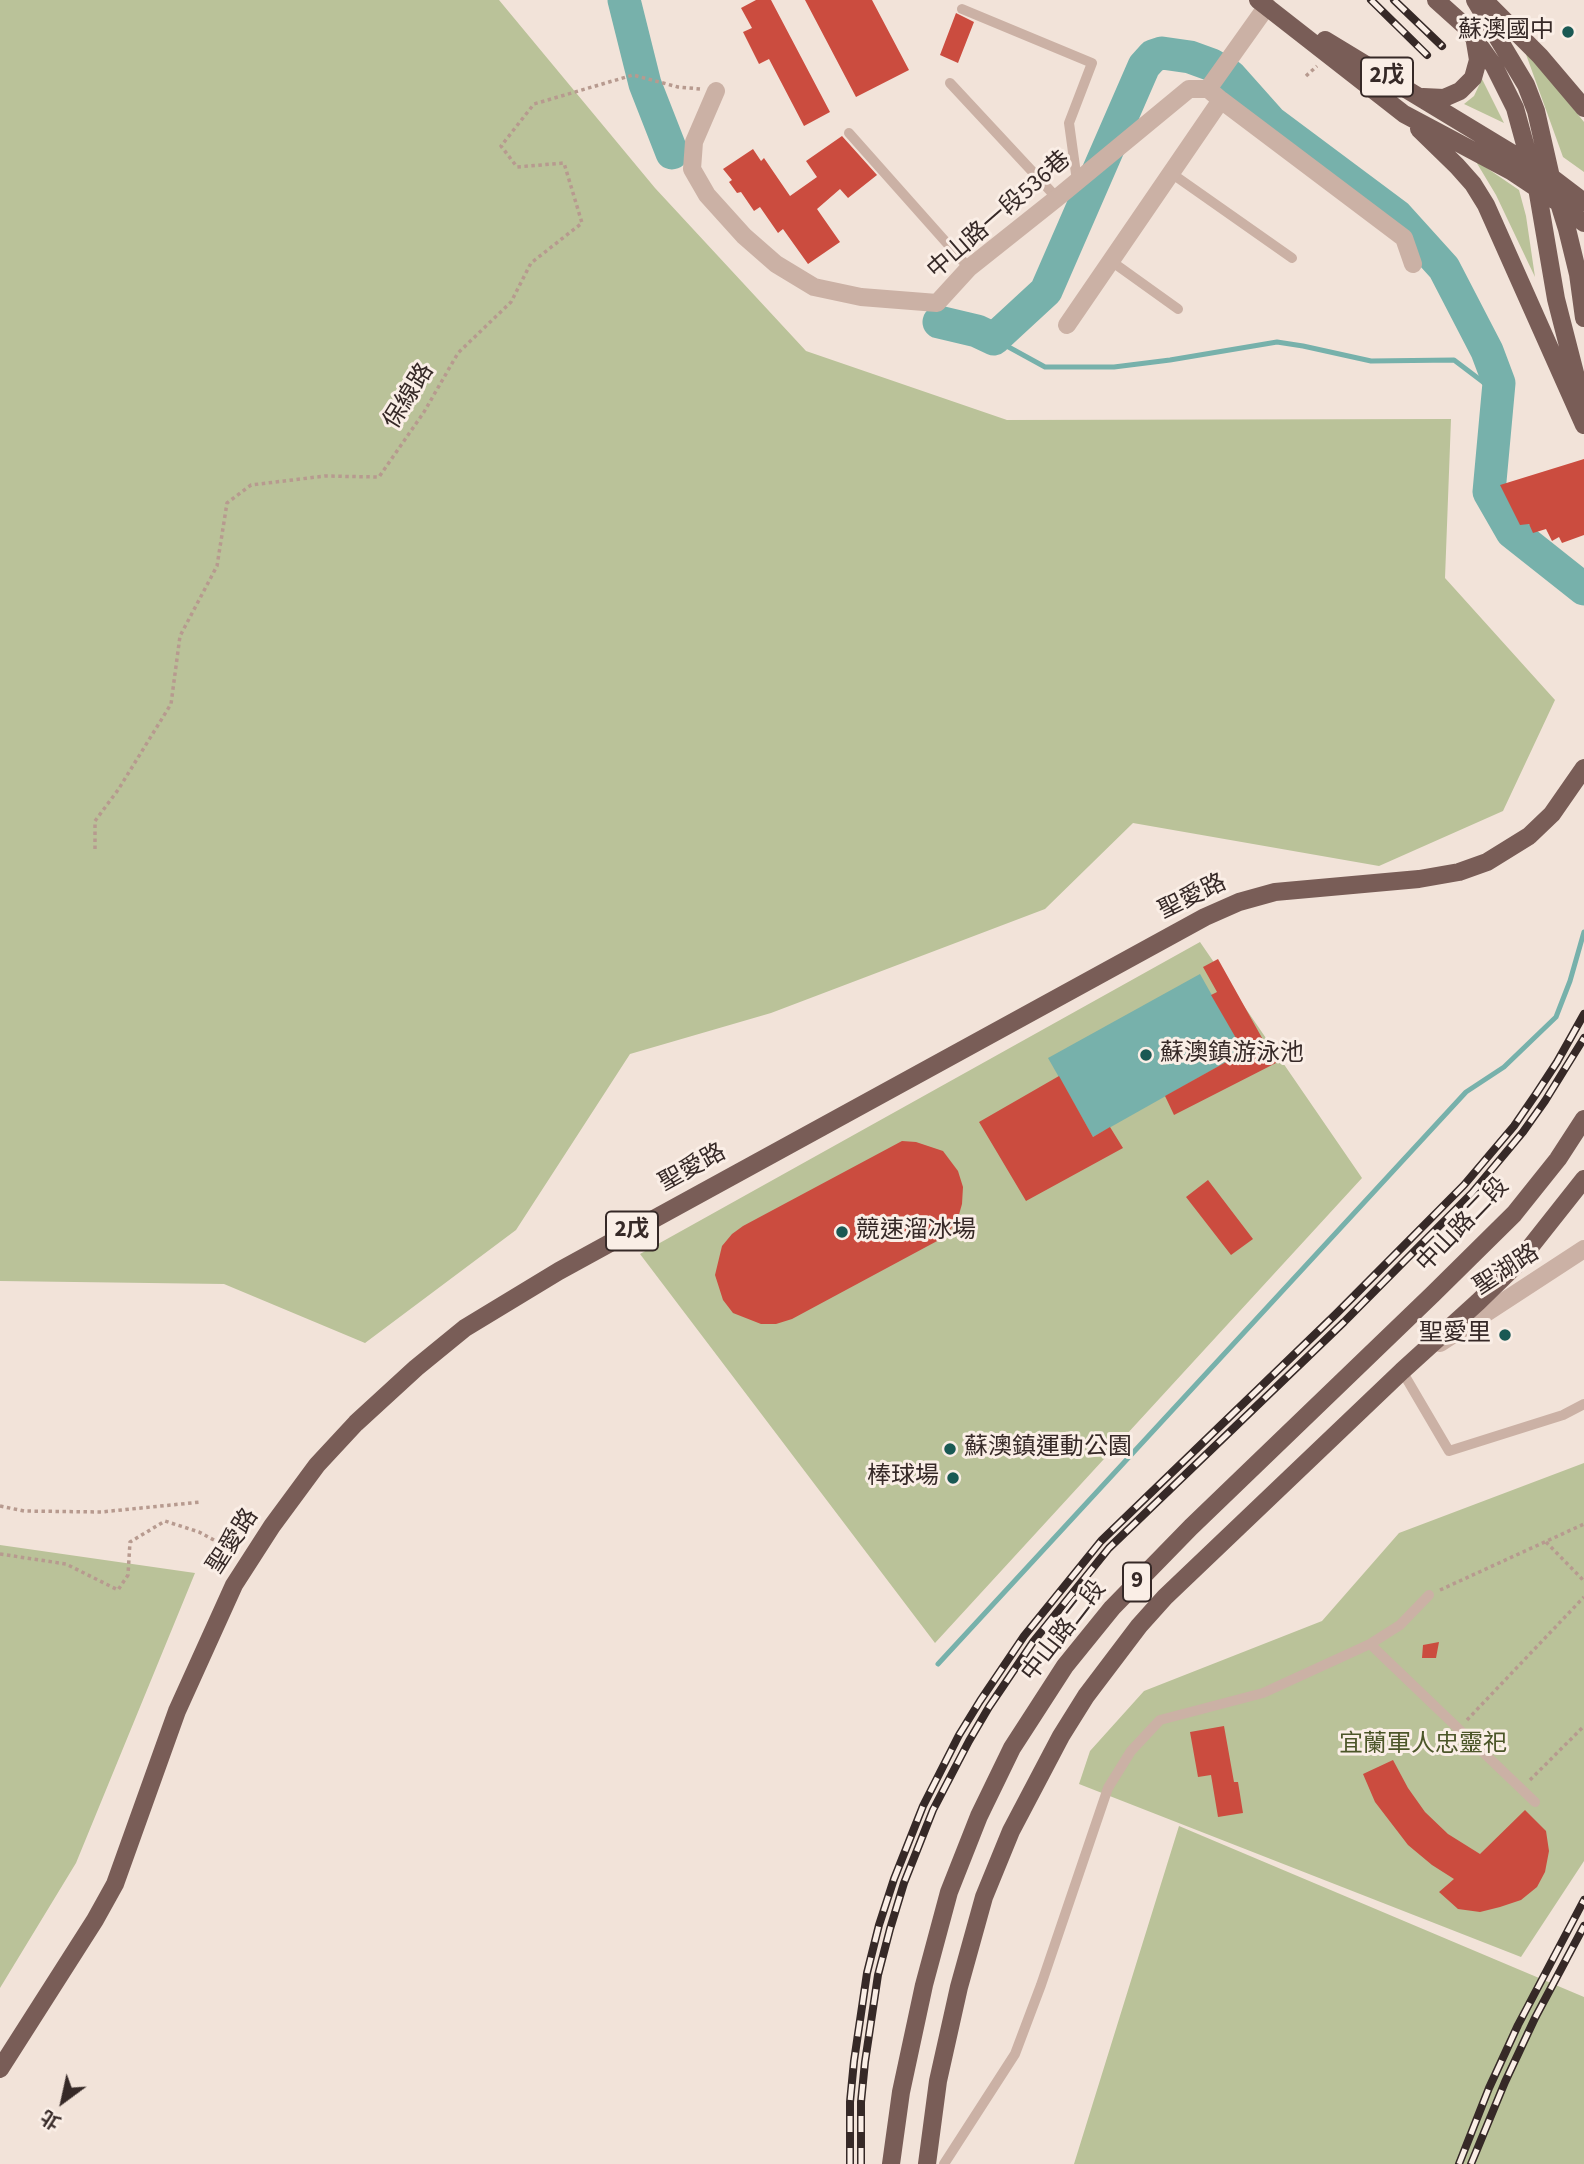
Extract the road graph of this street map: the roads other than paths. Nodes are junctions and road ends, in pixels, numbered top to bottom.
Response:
1 (1436, 0) edge
2 (1475, 0) edge
3 (1484, 0) edge
4 (1263, 3) edge
5 (962, 9) dead end
6 (1465, 27) junction
7 (950, 83) dead end
8 (1214, 90) junction
9 (1409, 90) junction
10 (716, 91) road end
11 (1584, 108) edge
12 (1404, 114) junction
13 (849, 133) dead end
14 (1530, 165) junction
15 (1171, 173) junction
16 (1077, 181) junction
17 (1544, 183) junction
18 (1057, 198) junction
19 (1584, 202) edge
20 (1559, 203) junction
21 (1584, 223) edge
22 (1292, 258) dead end
23 (1111, 261) junction
24 (1413, 264) dead end
25 (969, 268) junction
26 (1178, 309) dead end
27 (1584, 318) edge
28 (1067, 325) dead end
29 (1584, 408) edge
30 (1584, 425) edge
31 (1584, 768) edge
32 (1584, 1119) edge
33 (1584, 1180) edge
34 (1584, 1249) edge
35 (1420, 1356) junction
36 (1402, 1371) junction
37 (1584, 1404) edge
38 (1429, 1595) road end
39 (1370, 1644) junction
40 (1535, 1802) dead end
41 (0, 2068) edge
42 (891, 2164) edge
43 (927, 2164) edge
44 (944, 2164) edge

1 - 6 main road
2 - 17 main road
3 - 11 main road
4 - 8 street
4 - 9 main road, 2戊
4 - 12 main road, 2戊
5 - 16 lane
6 - 9 main road
6 - 14 main road
7 - 18 lane
8 - 15 street
8 - 16 street, 中山路一段536巷
8 - 24 street
9 - 14 main road, 2戊
10 - 25 street, 中山路一段536巷
12 - 17 main road, 2戊
12 - 30 main road
13 - 25 lane
14 - 17 main road
15 - 22 lane
15 - 23 street
16 - 18 street, 中山路一段536巷
17 - 19 main road
17 - 20 main road
17 - 29 main road
18 - 25 street, 中山路一段536巷
20 - 21 main road
20 - 27 main road
23 - 26 lane
23 - 28 street
31 - 41 main road, 聖愛路 / 2戊
32 - 42 main road, 中山路二段 / 9
33 - 35 main road, 9
34 - 35 street, 聖湖路
35 - 36 main road, 9
36 - 37 lane
36 - 43 main road, 9
38 - 39 lane
39 - 40 lane
39 - 44 lane

